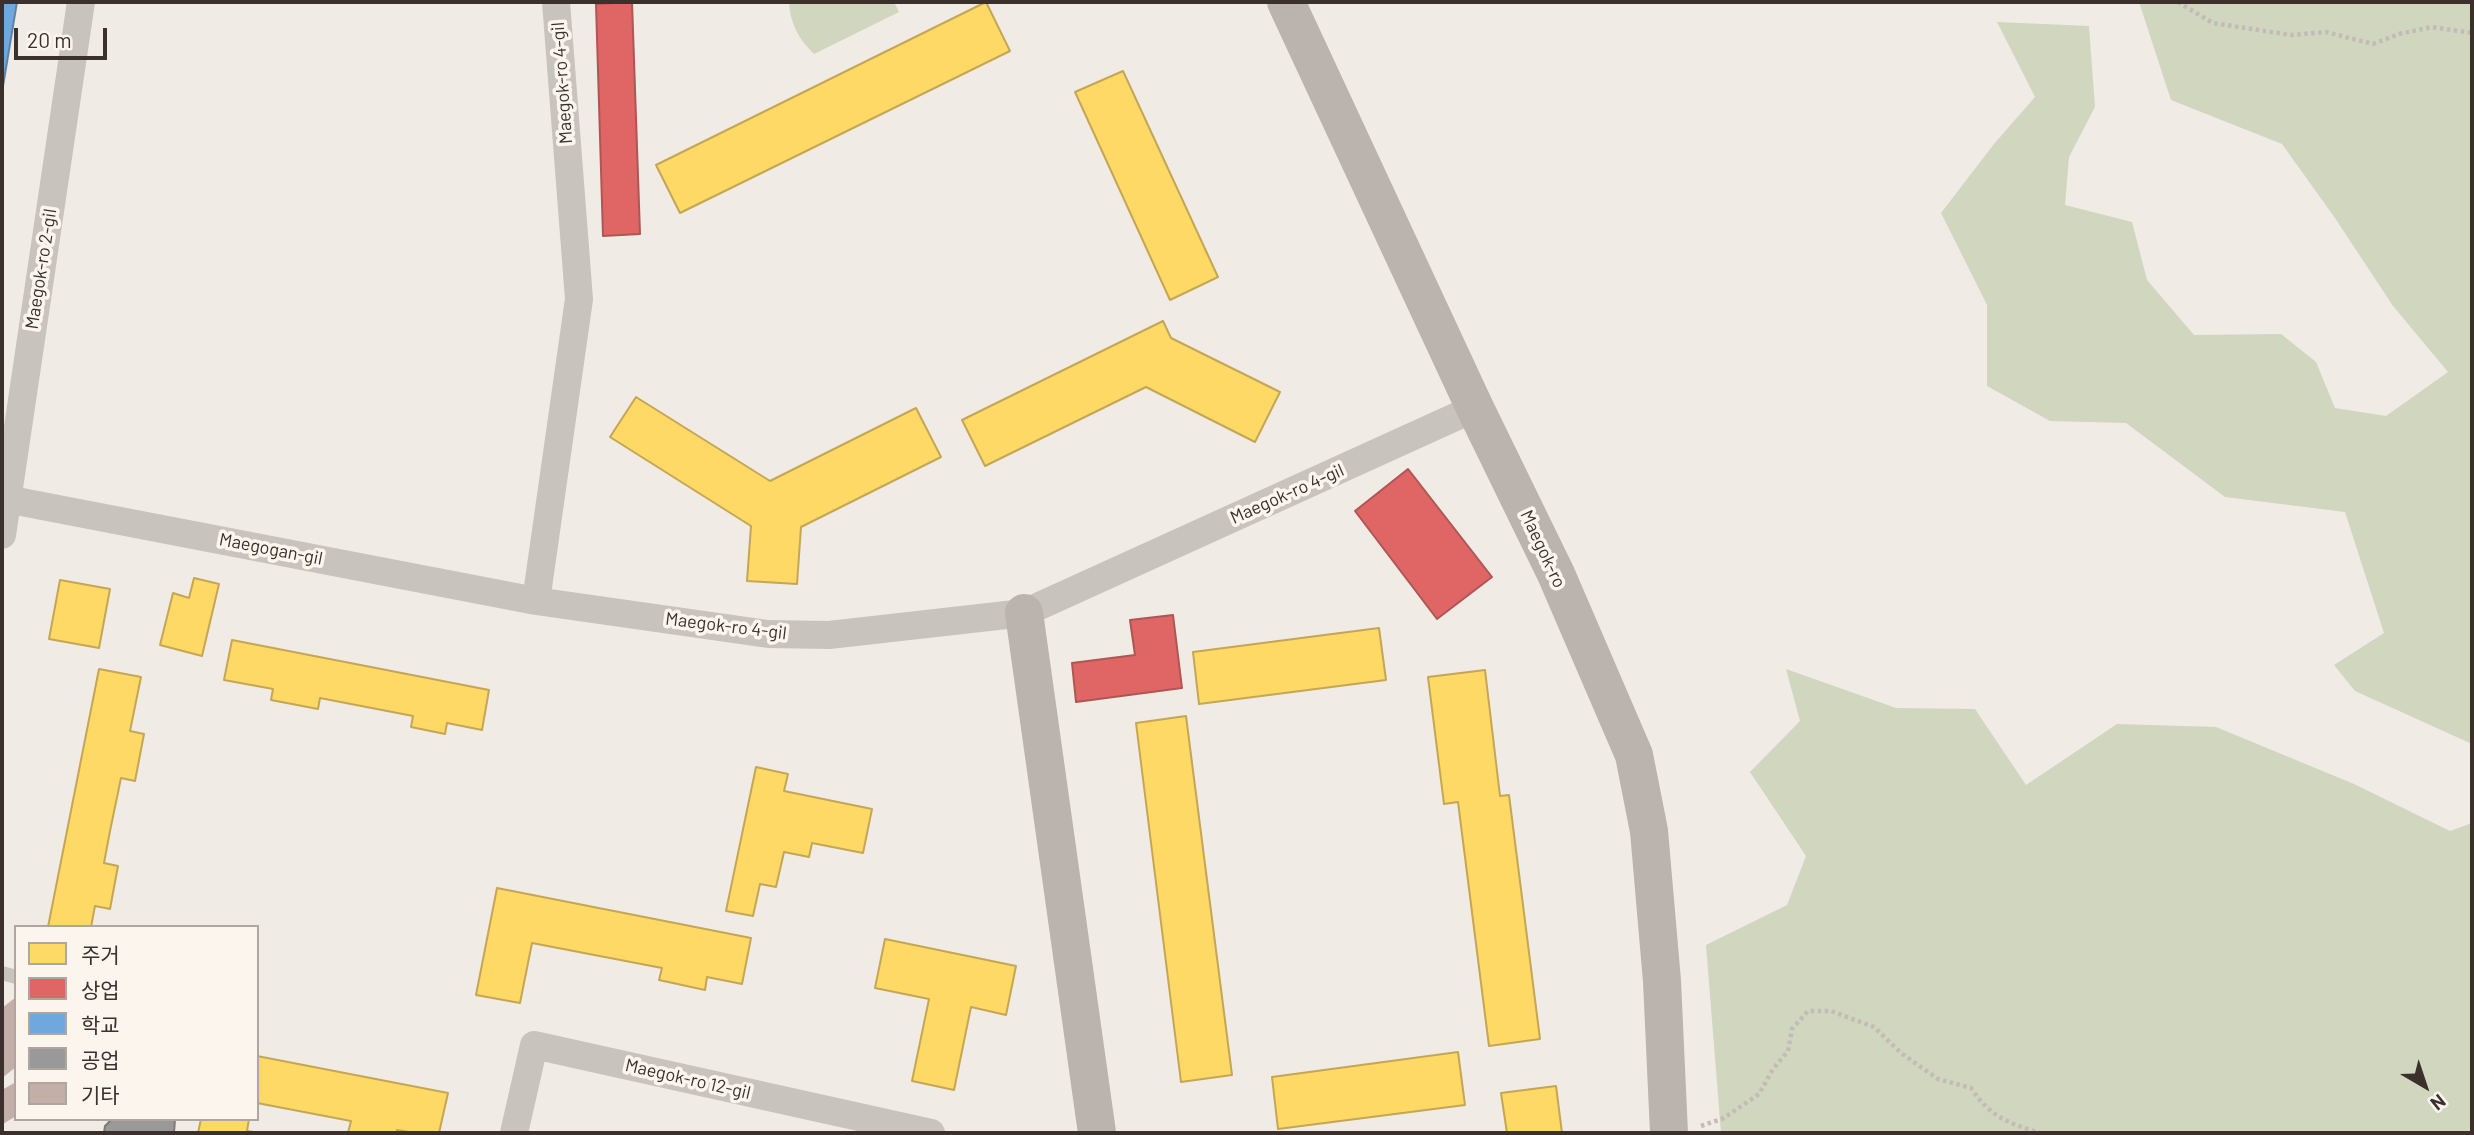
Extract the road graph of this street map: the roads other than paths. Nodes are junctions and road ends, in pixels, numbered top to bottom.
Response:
1 (81, 2) edge
2 (556, 2) edge
3 (1286, 2) edge
4 (1475, 408) junction
5 (6, 499) junction
6 (2, 536) edge
7 (536, 601) junction
8 (1024, 614) junction
9 (1680, 1131) edge
10 (514, 1133) edge
11 (931, 1133) edge
12 (1097, 1133) edge

1 - 5 street, Maegok-ro 2-gil
2 - 7 street, Maegok-ro 4-gil
3 - 4 street, Maegok-ro
4 - 8 street, Maegok-ro 4-gil
4 - 9 street, Maegok-ro
5 - 6 street, Maegok-ro 2-gil
5 - 7 street, Maegogan-gil
7 - 8 street, Maegok-ro 4-gil
8 - 12 street
10 - 11 street, Maegok-ro 12-gil

